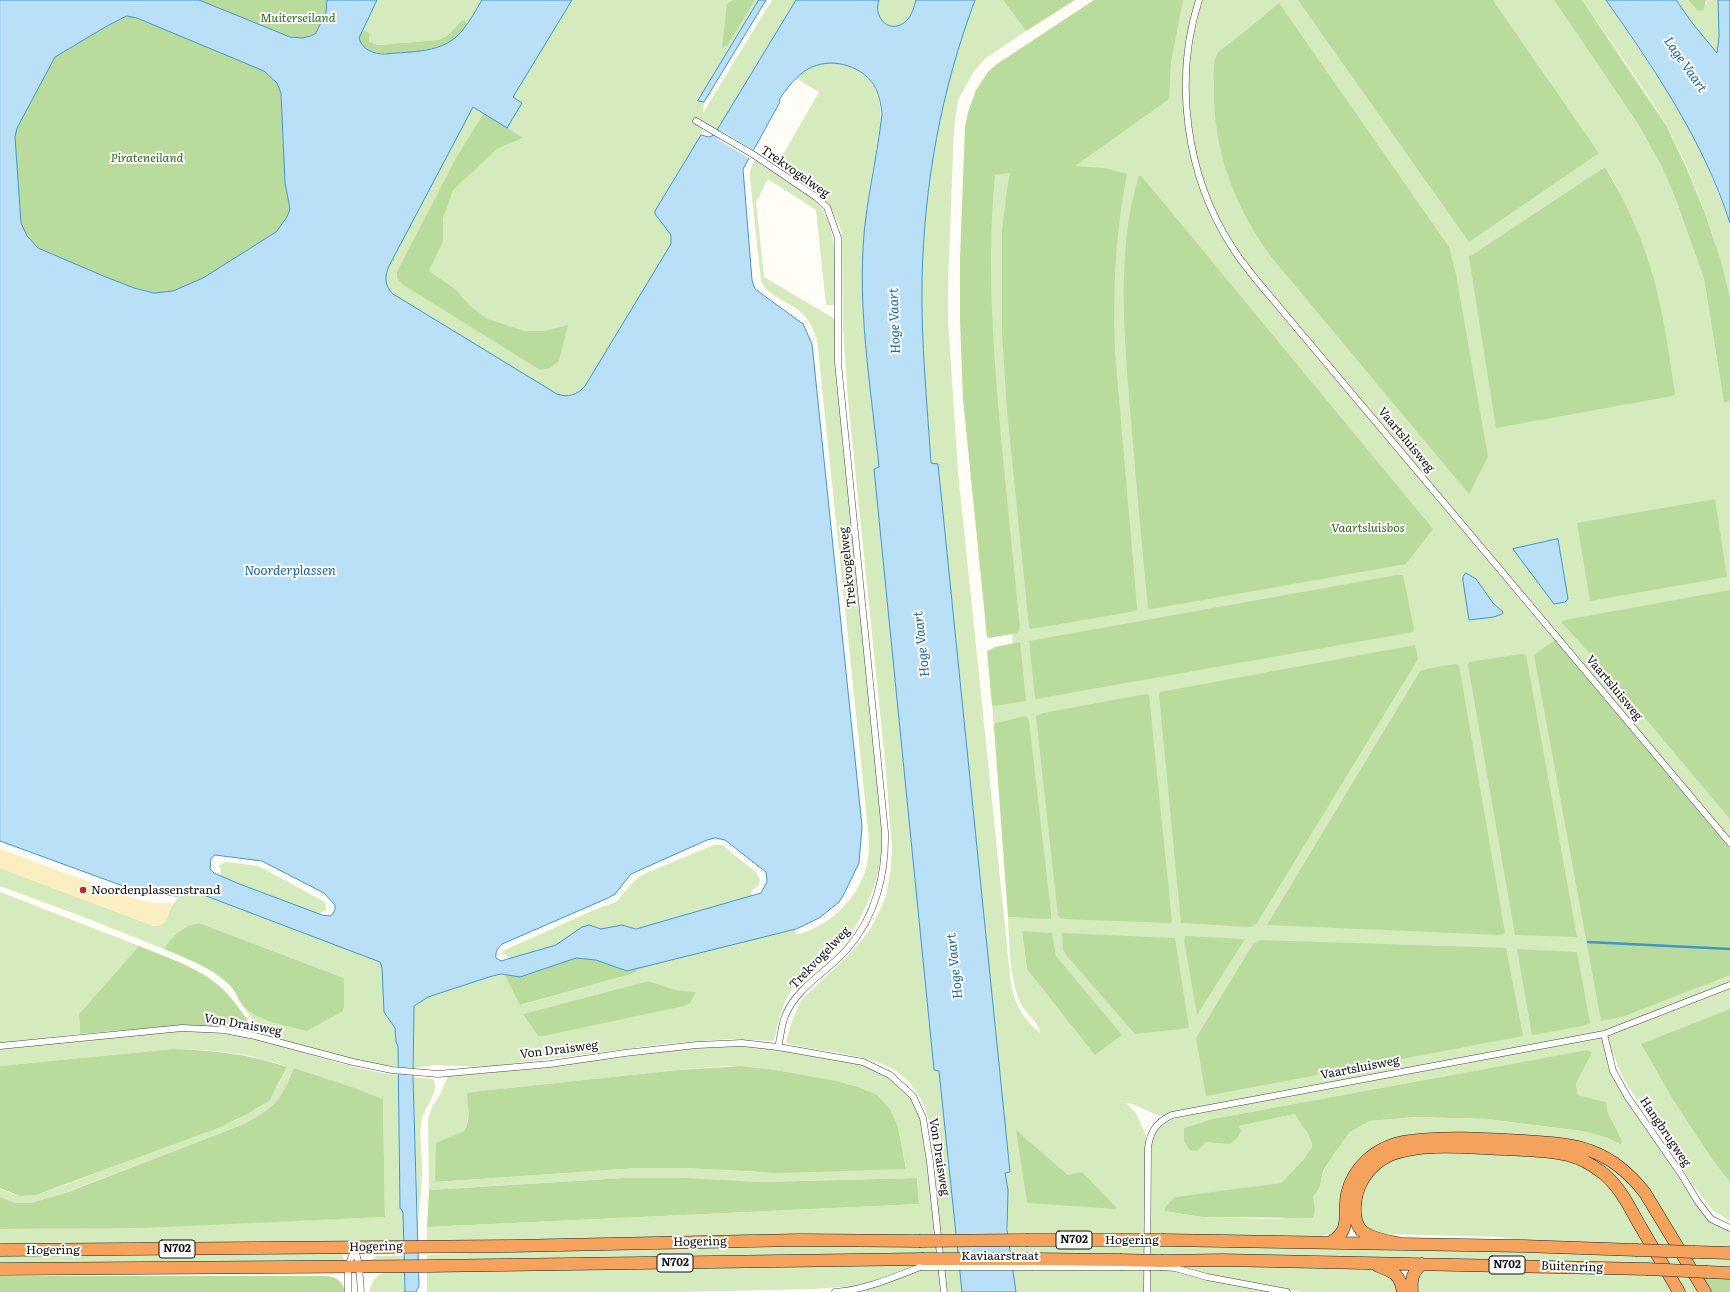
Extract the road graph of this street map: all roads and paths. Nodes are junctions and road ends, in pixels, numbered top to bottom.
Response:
1 (1199, 0) edge
2 (696, 121) dead end
3 (1730, 843) edge
4 (1730, 985) edge
5 (1604, 1034) junction
6 (0, 1046) edge
7 (778, 1047) junction
8 (1730, 1228) edge
9 (1330, 1242) junction
10 (1401, 1244) junction
11 (355, 1248) junction
12 (0, 1250) edge
13 (1730, 1253) edge
14 (921, 1263) junction
15 (1367, 1263) junction
16 (1162, 1264) junction
17 (1422, 1264) junction
18 (353, 1266) junction
19 (0, 1269) edge
20 (1730, 1273) edge
21 (348, 1292) edge
22 (361, 1292) edge
23 (834, 1292) edge
24 (944, 1292) edge
25 (1147, 1292) edge
26 (1287, 1292) edge
27 (1403, 1292) edge
28 (1412, 1292) edge
29 (1680, 1292) edge
30 (1705, 1292) edge

1 - 3 street, Vaartsluisweg
2 - 7 street, Trekvogelweg
4 - 5 street, Vaartsluisweg
5 - 8 street, Hangbrugweg
5 - 25 street, Vaartsluisweg
6 - 7 street, Von Draisweg
7 - 24 street, Von Draisweg
9 - 10 highway, Hogering / N702
9 - 11 highway, Hogering / N702, bridge
9 - 30 highway
10 - 13 highway, Buitenring / N702, bridge
10 - 29 highway
11 - 12 highway, Hogering / N702
11 - 18 street
11 - 18 street
14 - 16 highway, Hogering / N702, bridge
14 - 18 highway, Hogering / N702
14 - 23 street
15 - 16 highway, Hogering / N702
15 - 17 highway, Buitenring / N702
15 - 27 highway
16 - 26 street
17 - 20 highway, Buitenring / N702, bridge
17 - 28 highway
18 - 19 highway, Hogering / N702
18 - 21 street
18 - 22 street

